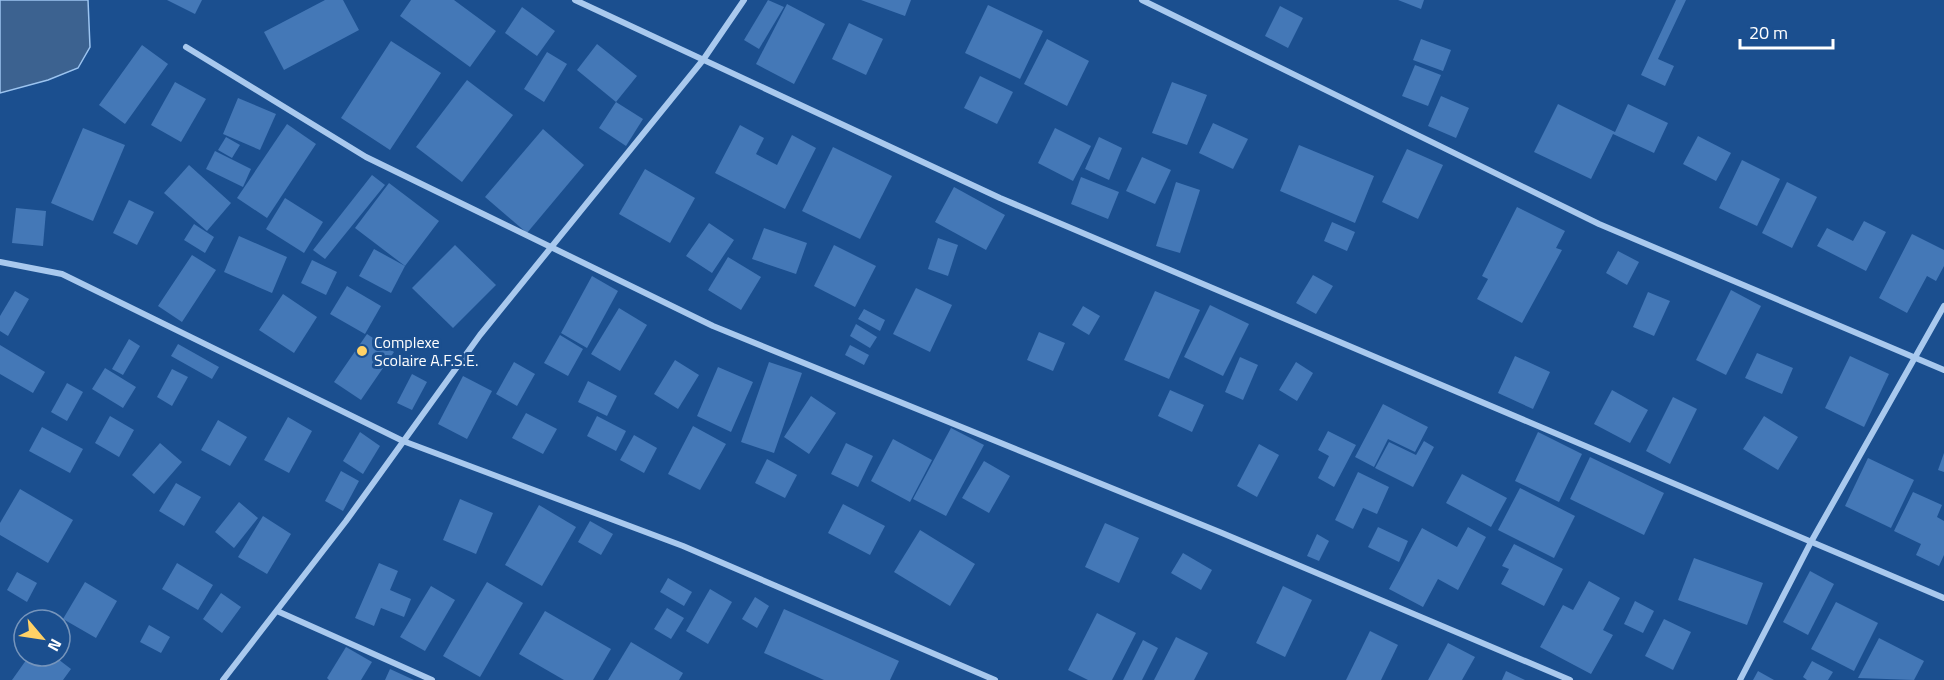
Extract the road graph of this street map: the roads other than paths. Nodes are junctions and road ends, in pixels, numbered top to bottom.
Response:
1 (574, 0) edge
2 (744, 0) edge
3 (1142, 0) edge
4 (186, 47) dead end
5 (703, 60) junction
6 (552, 248) junction
7 (0, 262) edge
8 (1944, 306) edge
9 (1915, 358) junction
10 (1944, 370) edge
11 (403, 441) junction
12 (1811, 542) junction
13 (1944, 598) edge
14 (278, 611) junction
15 (223, 680) edge
16 (432, 680) edge
17 (995, 680) edge
18 (1570, 680) edge
19 (1740, 680) edge

1 - 5 street
2 - 5 street
3 - 9 street
4 - 6 street
5 - 6 street
5 - 12 street
6 - 11 street
6 - 18 street
7 - 11 street
8 - 9 street
9 - 10 street
9 - 12 street
11 - 14 street
11 - 17 street
12 - 13 street
12 - 19 street
14 - 15 street
14 - 16 street

